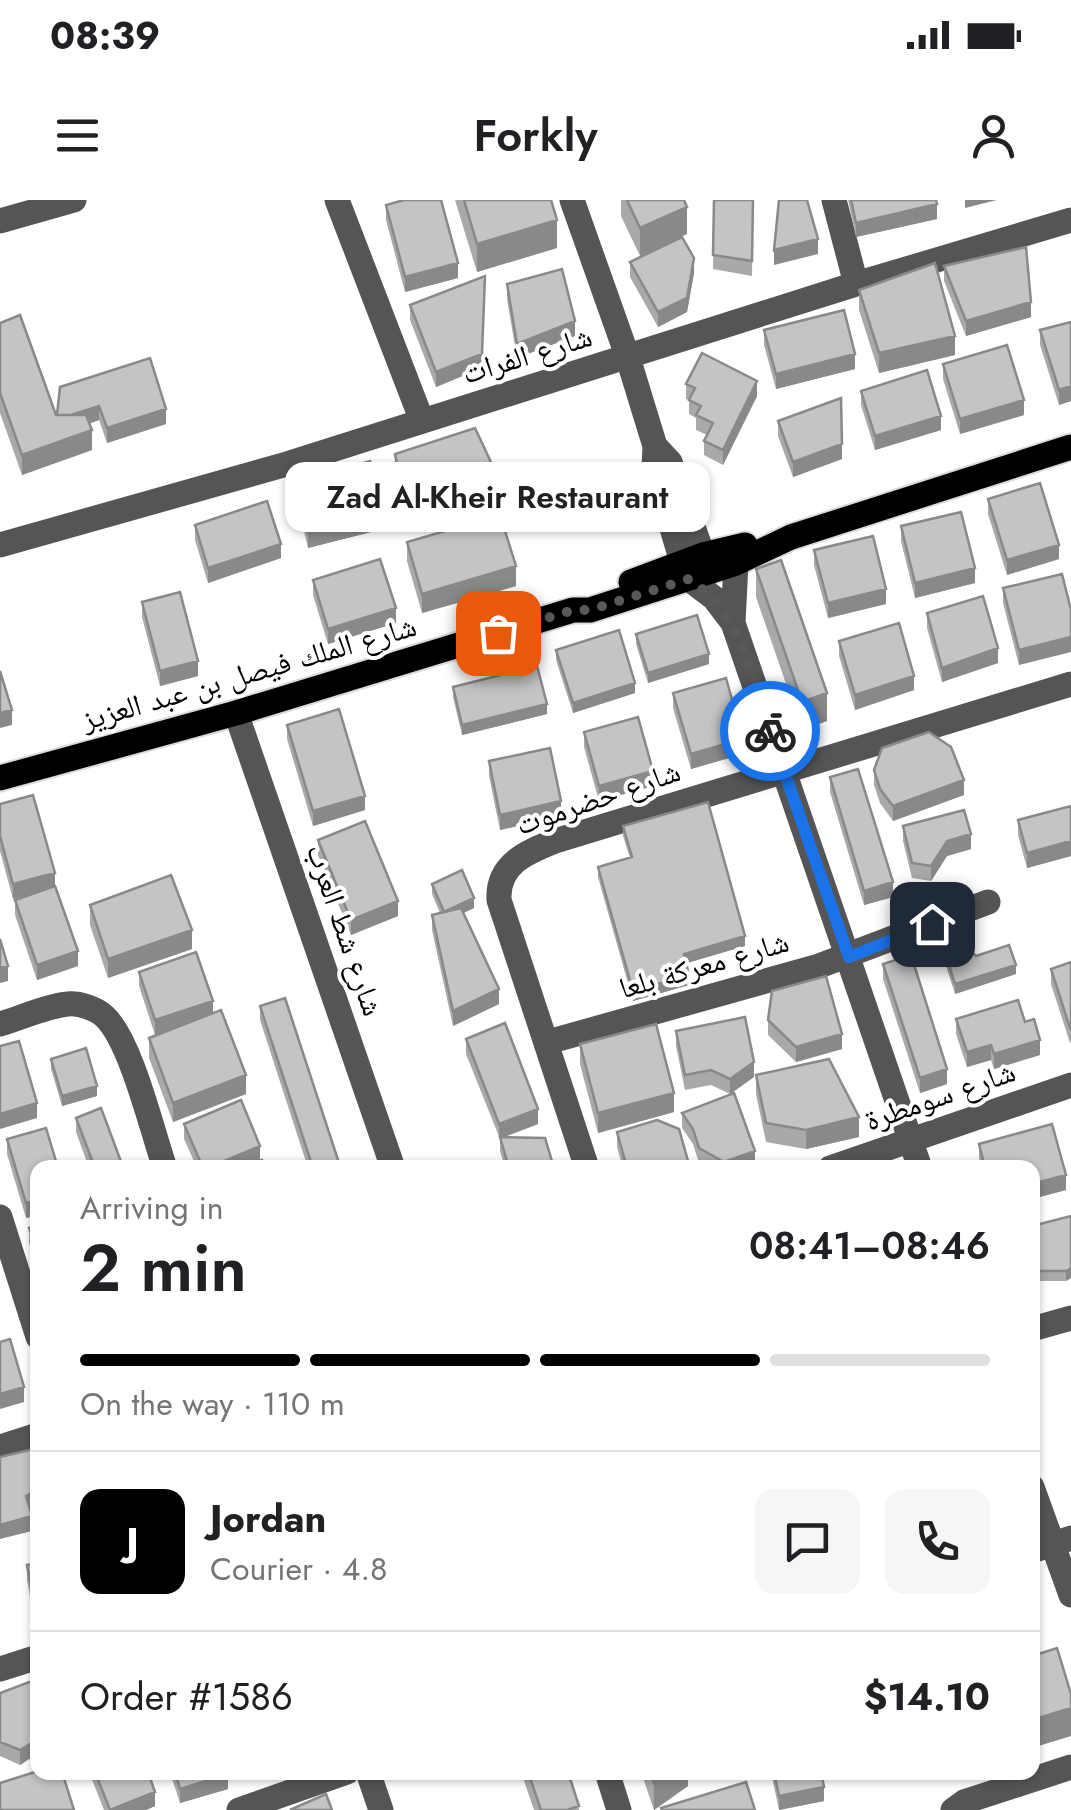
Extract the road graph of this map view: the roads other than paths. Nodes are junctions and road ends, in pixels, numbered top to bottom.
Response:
1 (74, 200) edge
2 (337, 200) edge
3 (572, 200) edge
4 (834, 200) edge
5 (1071, 220) edge
6 (0, 221) edge
7 (856, 284) junction
8 (628, 358) junction
9 (422, 422) junction
10 (1071, 447) edge
11 (792, 537) junction
12 (2, 539) edge
13 (736, 563) junction
14 (696, 567) junction
15 (734, 623) junction
16 (1071, 684) edge
17 (236, 714) junction
18 (784, 771) junction
19 (0, 778) edge
20 (988, 902) dead end
21 (849, 957) junction
22 (0, 1024) edge
23 (548, 1042) junction
24 (1071, 1085) edge
25 (911, 1140) junction
26 (161, 1160) edge
27 (390, 1160) edge
28 (585, 1160) edge
29 (853, 1160) edge
30 (917, 1160) edge
31 (2, 1230) edge
32 (30, 1313) edge
33 (1071, 1318) edge
34 (1040, 1327) edge
35 (30, 1437) edge
36 (0, 1446) edge
37 (1040, 1510) edge
38 (1052, 1544) edge
39 (1071, 1595) edge
40 (30, 1660) edge
41 (0, 1669) edge
42 (1071, 1767) edge
43 (1040, 1778) edge
44 (324, 1780) edge
45 (371, 1780) edge
46 (609, 1780) edge
47 (1034, 1780) edge
48 (954, 1808) edge
49 (238, 1810) edge
50 (381, 1810) edge
51 (620, 1810) edge

1 - 6 street
2 - 9 street
3 - 8 street
4 - 7 street
5 - 7 street, شارع الفرات
7 - 8 street, شارع الفرات
8 - 9 street, شارع الفرات
8 - 14 street
9 - 12 street, شارع الفرات
10 - 11 main road, شارع الملك فيصل بن عبد العزيز
11 - 13 main road, شارع الملك فيصل بن عبد العزيز
11 - 14 main road, شارع الملك فيصل بن عبد العزيز
13 - 14 main road, شارع الملك فيصل بن عبد العزيز
13 - 15 street
14 - 15 street
14 - 17 main road, شارع الملك فيصل بن عبد العزيز
15 - 18 street
16 - 18 street, شارع حضرموت
17 - 19 main road, شارع الملك فيصل بن عبد العزيز
17 - 27 street, شارع شط العرب
18 - 21 street
18 - 23 street, شارع حضرموت
20 - 21 street, شارع معركة بلعا
21 - 23 street, شارع معركة بلعا
21 - 25 street
22 - 26 street
23 - 28 street, شارع حضرموت
24 - 25 street, شارع سومطرة
25 - 29 street, شارع سومطرة
25 - 30 street
31 - 32 street
33 - 34 street
35 - 36 street
37 - 38 street
38 - 39 street
40 - 41 street
42 - 43 street
44 - 49 street
45 - 50 street
46 - 51 street
47 - 48 street

